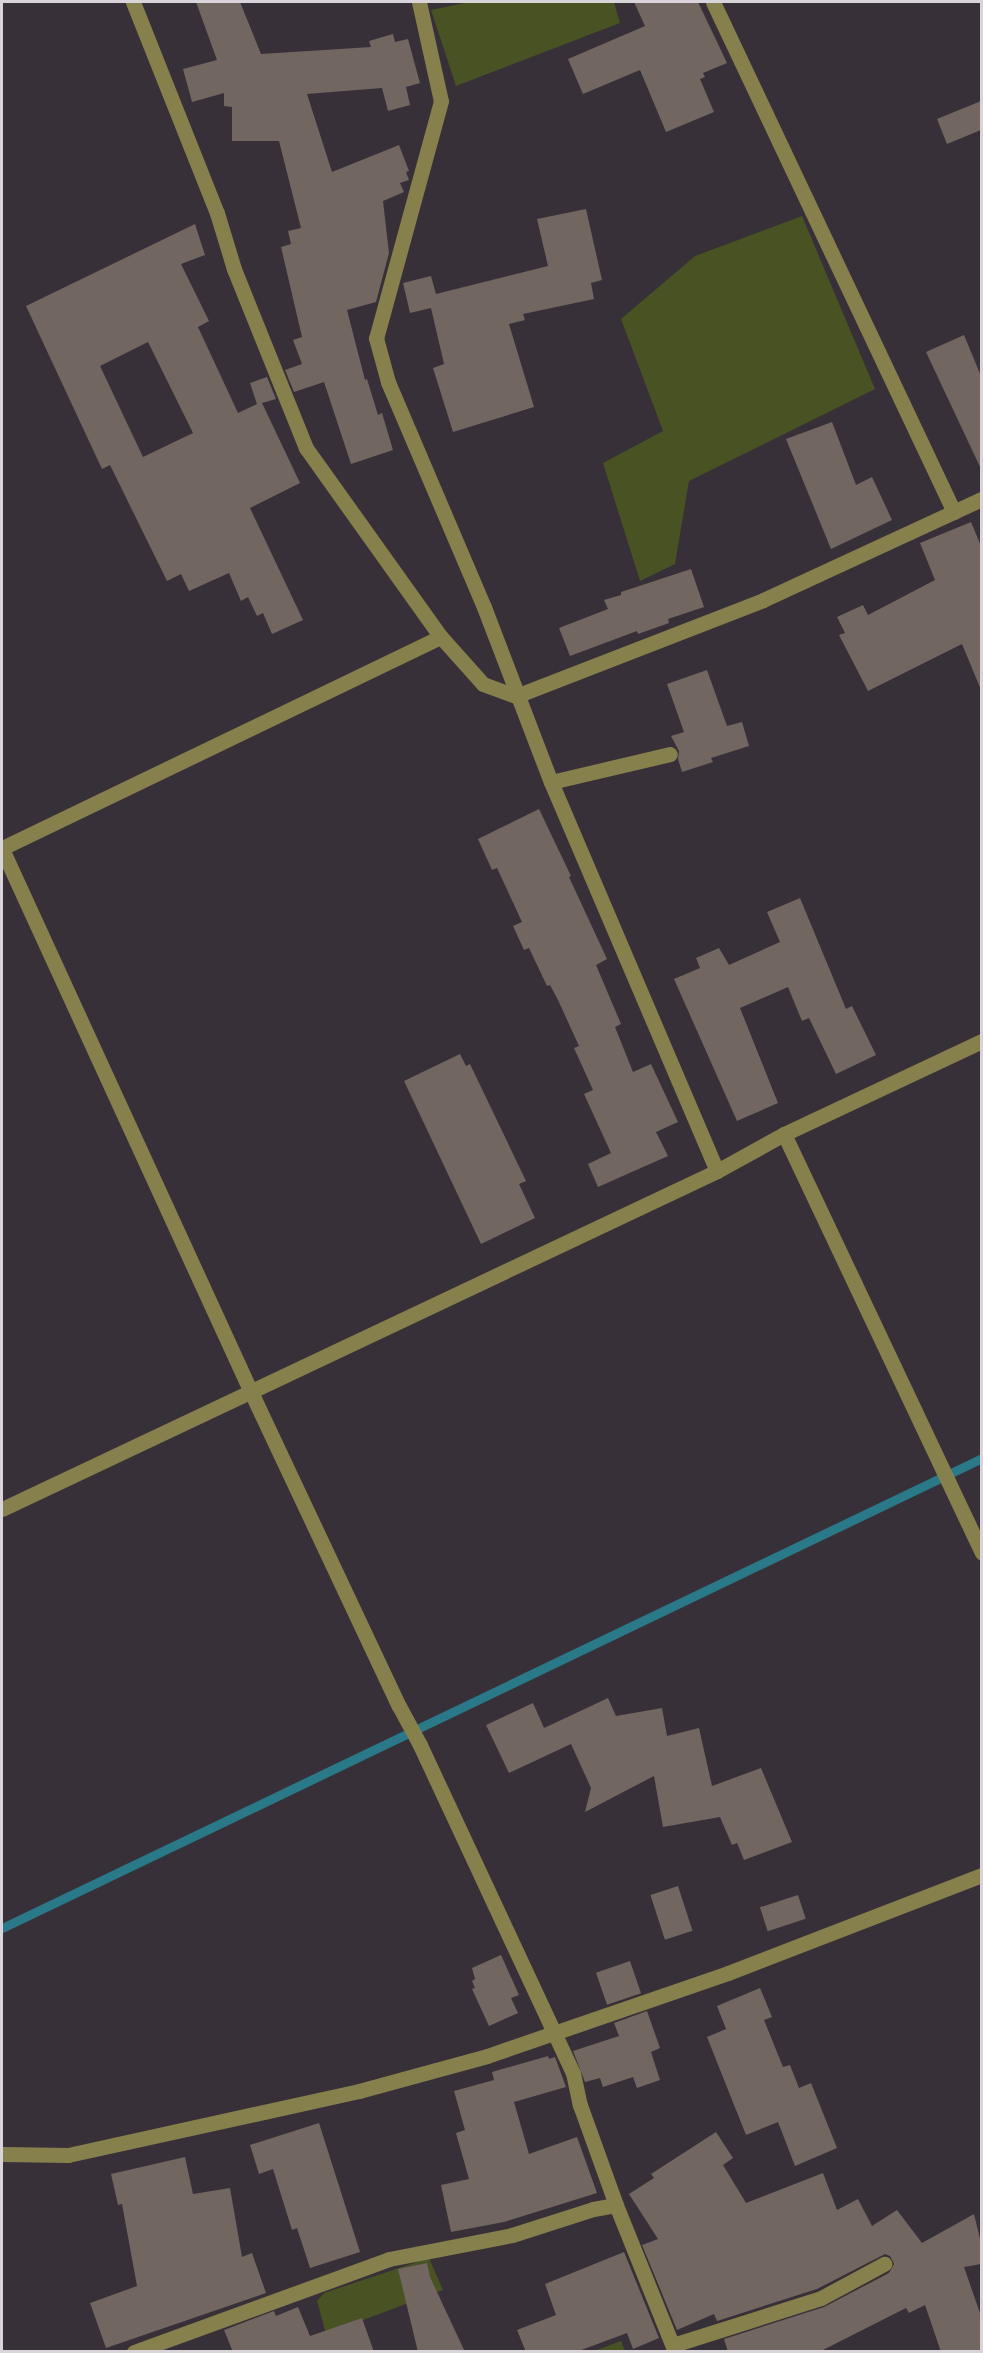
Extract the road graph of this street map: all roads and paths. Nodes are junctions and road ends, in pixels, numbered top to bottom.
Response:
1 (132, 2) edge
2 (419, 2) edge
3 (713, 2) edge
4 (981, 501) edge
5 (954, 512) junction
6 (441, 637) junction
7 (516, 696) junction
8 (670, 754) dead end
9 (551, 782) junction
10 (2, 849) edge
11 (981, 1041) edge
12 (784, 1134) junction
13 (717, 1171) junction
14 (251, 1392) junction
15 (2, 1509) edge
16 (981, 1553) edge
17 (981, 1875) edge
18 (552, 2033) junction
19 (2, 2154) edge
20 (615, 2205) junction
21 (884, 2264) dead end
22 (158, 2348) edge
23 (674, 2348) edge
24 (134, 2352) edge

1 - 6 street
2 - 7 street
3 - 5 street
4 - 5 street
5 - 7 street
6 - 7 street
6 - 10 street
7 - 9 street
8 - 9 street
9 - 13 street
10 - 14 street
11 - 12 street
12 - 13 street
12 - 16 street
13 - 14 street
14 - 15 street
14 - 18 street
17 - 18 street
18 - 19 street
18 - 20 street
20 - 22 street
20 - 23 street
21 - 23 street
22 - 24 street

